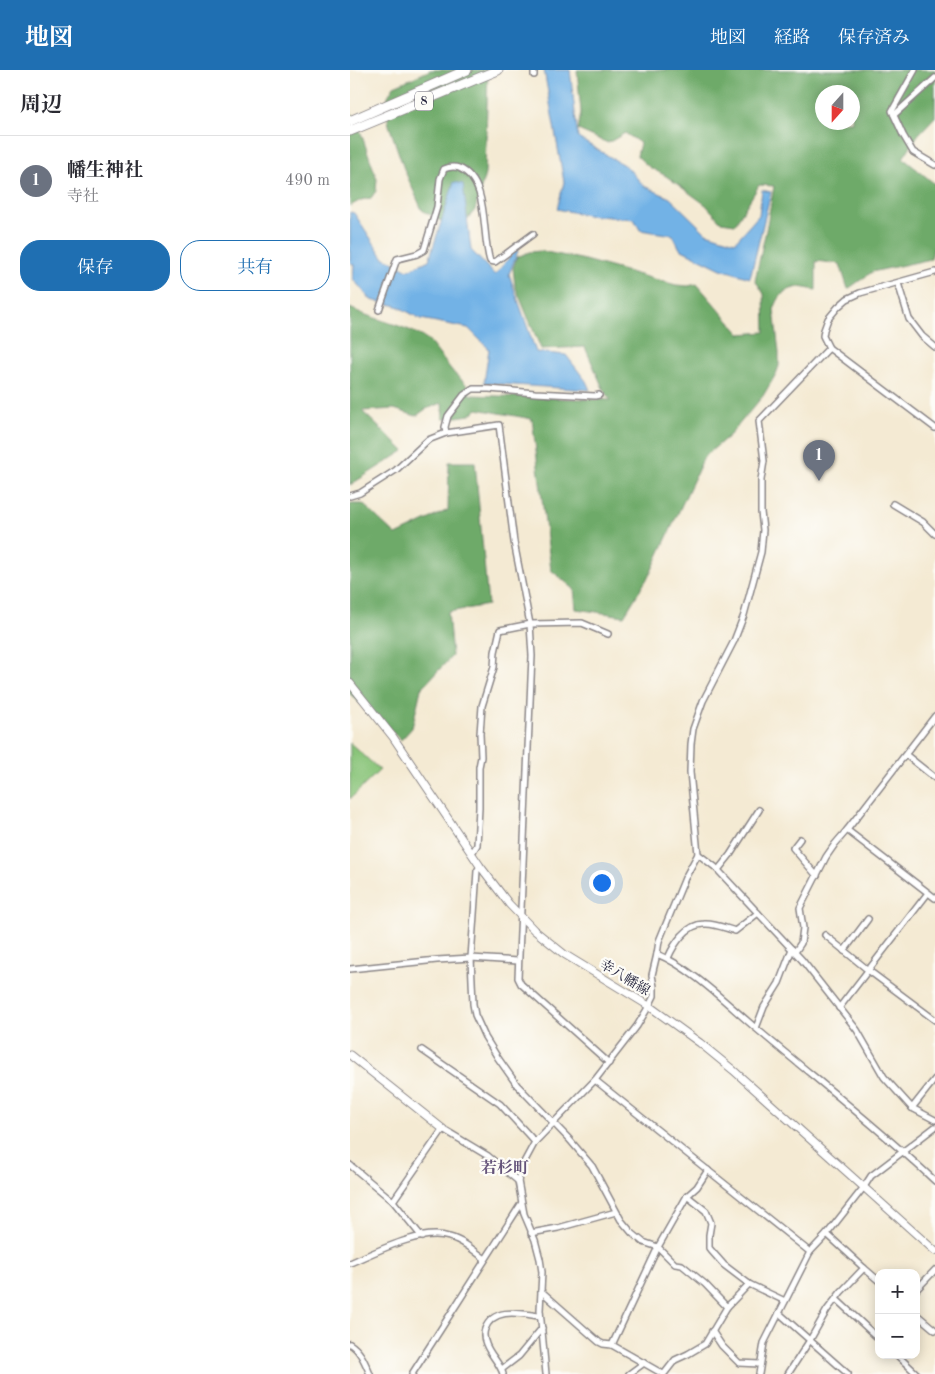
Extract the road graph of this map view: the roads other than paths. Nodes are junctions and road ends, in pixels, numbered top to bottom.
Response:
1 (498, 70) edge
2 (915, 70) edge
3 (462, 71) edge
4 (935, 78) edge
5 (894, 115) junction
6 (350, 122) edge
7 (350, 131) edge
8 (935, 165) edge
9 (533, 234) dead end
10 (935, 272) edge
11 (898, 283) junction
12 (380, 308) dead end
13 (935, 347) edge
14 (829, 348) junction
15 (600, 395) dead end
16 (935, 428) edge
17 (446, 433) junction
18 (350, 496) edge
19 (892, 504) dead end
20 (935, 534) edge
21 (530, 624) junction
22 (608, 634) dead end
23 (350, 683) edge
24 (935, 716) edge
25 (906, 755) junction
26 (935, 778) edge
27 (759, 810) dead end
28 (847, 830) junction
29 (800, 839) dead end
30 (472, 853) junction
31 (698, 854) junction
32 (480, 866) junction
33 (718, 870) junction
34 (817, 876) junction
35 (928, 893) junction
36 (935, 898) edge
37 (758, 913) junction
38 (521, 917) junction
39 (868, 920) dead end
40 (825, 935) dead end
41 (793, 950) junction
42 (844, 951) junction
43 (657, 954) junction
44 (471, 958) junction
45 (668, 958) junction
46 (518, 960) junction
47 (350, 969) edge
48 (868, 970) junction
49 (649, 1006) junction
50 (840, 1008) junction
51 (935, 1020) edge
52 (756, 1028) junction
53 (422, 1050) dead end
54 (350, 1055) edge
55 (609, 1063) junction
56 (935, 1079) edge
57 (596, 1080) junction
58 (912, 1108) junction
59 (935, 1120) edge
60 (554, 1124) junction
61 (935, 1127) edge
62 (443, 1129) junction
63 (535, 1142) junction
64 (903, 1151) junction
65 (350, 1165) edge
66 (708, 1170) junction
67 (518, 1180) junction
68 (935, 1181) edge
69 (864, 1187) junction
70 (687, 1196) junction
71 (393, 1201) junction
72 (522, 1204) junction
73 (616, 1212) junction
74 (531, 1233) junction
75 (827, 1234) junction
76 (422, 1237) junction
77 (658, 1247) junction
78 (935, 1251) edge
79 (810, 1252) junction
80 (485, 1259) junction
81 (350, 1263) edge
82 (864, 1268) junction
83 (935, 1270) edge
84 (875, 1278) edge
85 (749, 1284) junction
86 (920, 1286) edge
87 (541, 1291) junction
88 (836, 1299) junction
89 (785, 1300) junction
90 (727, 1307) junction
91 (779, 1313) junction
92 (540, 1316) junction
93 (920, 1317) edge
94 (542, 1328) junction
95 (935, 1330) edge
96 (712, 1331) junction
97 (875, 1335) edge
98 (810, 1340) junction
99 (350, 1344) edge
100 (612, 1345) junction
101 (901, 1359) edge
102 (644, 1363) junction
103 (760, 1364) junction
104 (503, 1372) edge
105 (370, 1374) edge
106 (412, 1374) edge
107 (546, 1374) edge
108 (629, 1374) edge
109 (664, 1374) edge
110 (759, 1374) edge
111 (788, 1374) edge
112 (848, 1374) edge
113 (917, 1374) edge

1 - 7 highway, 8
2 - 5 street
3 - 6 highway, 8
4 - 5 street
5 - 8 street
9 - 12 street
10 - 11 street
11 - 13 street
11 - 14 street
14 - 16 street
14 - 31 street
15 - 17 street
17 - 18 street
17 - 21 street
19 - 20 street
21 - 22 street
21 - 30 street
21 - 38 street
23 - 30 street, 幸八幡線
24 - 25 street
25 - 26 street
25 - 28 street
27 - 33 street
28 - 34 street
28 - 35 street
29 - 34 street
30 - 32 street, 幸八幡線
31 - 33 street
31 - 43 street
32 - 38 street, 幸八幡線
32 - 44 street
33 - 37 street
34 - 41 street
35 - 36 street
35 - 48 street
37 - 41 street
37 - 45 street
38 - 46 street
38 - 49 street, 幸八幡線
39 - 42 street
40 - 42 street
41 - 50 street
41 - 52 street
42 - 48 street
43 - 45 street
43 - 49 street
44 - 46 street
44 - 47 street
44 - 60 street
45 - 52 street
46 - 55 street
48 - 50 street
48 - 51 street
49 - 55 street
49 - 69 street, 幸八幡線
50 - 58 street
52 - 64 street
53 - 63 street
54 - 62 street
55 - 57 street
56 - 58 street
57 - 60 street
57 - 66 street
58 - 59 street
60 - 63 street
60 - 73 street
61 - 64 street
62 - 67 street
62 - 71 street
63 - 67 street
64 - 68 street
64 - 69 street
65 - 71 street
66 - 70 street
66 - 79 street
67 - 72 street
69 - 75 street
69 - 78 street, 幸八幡線
70 - 77 street
70 - 85 street
71 - 76 street
72 - 74 street
72 - 80 street
73 - 74 street
73 - 77 street
74 - 87 street
75 - 79 street
75 - 82 street
76 - 80 street
76 - 81 street
77 - 90 street
77 - 100 street
79 - 89 street
80 - 106 street
82 - 84 street
82 - 88 street
83 - 86 street
85 - 89 street
85 - 90 street
87 - 92 street
87 - 100 street
88 - 97 street
88 - 98 street
89 - 91 street
90 - 96 street
91 - 98 street
91 - 103 street
92 - 94 street
92 - 104 street
93 - 95 street
94 - 104 street
94 - 107 street
96 - 103 street
96 - 109 street
98 - 111 street
98 - 112 street
99 - 105 street
100 - 102 street
101 - 113 street
102 - 108 street
102 - 109 street
103 - 110 street

